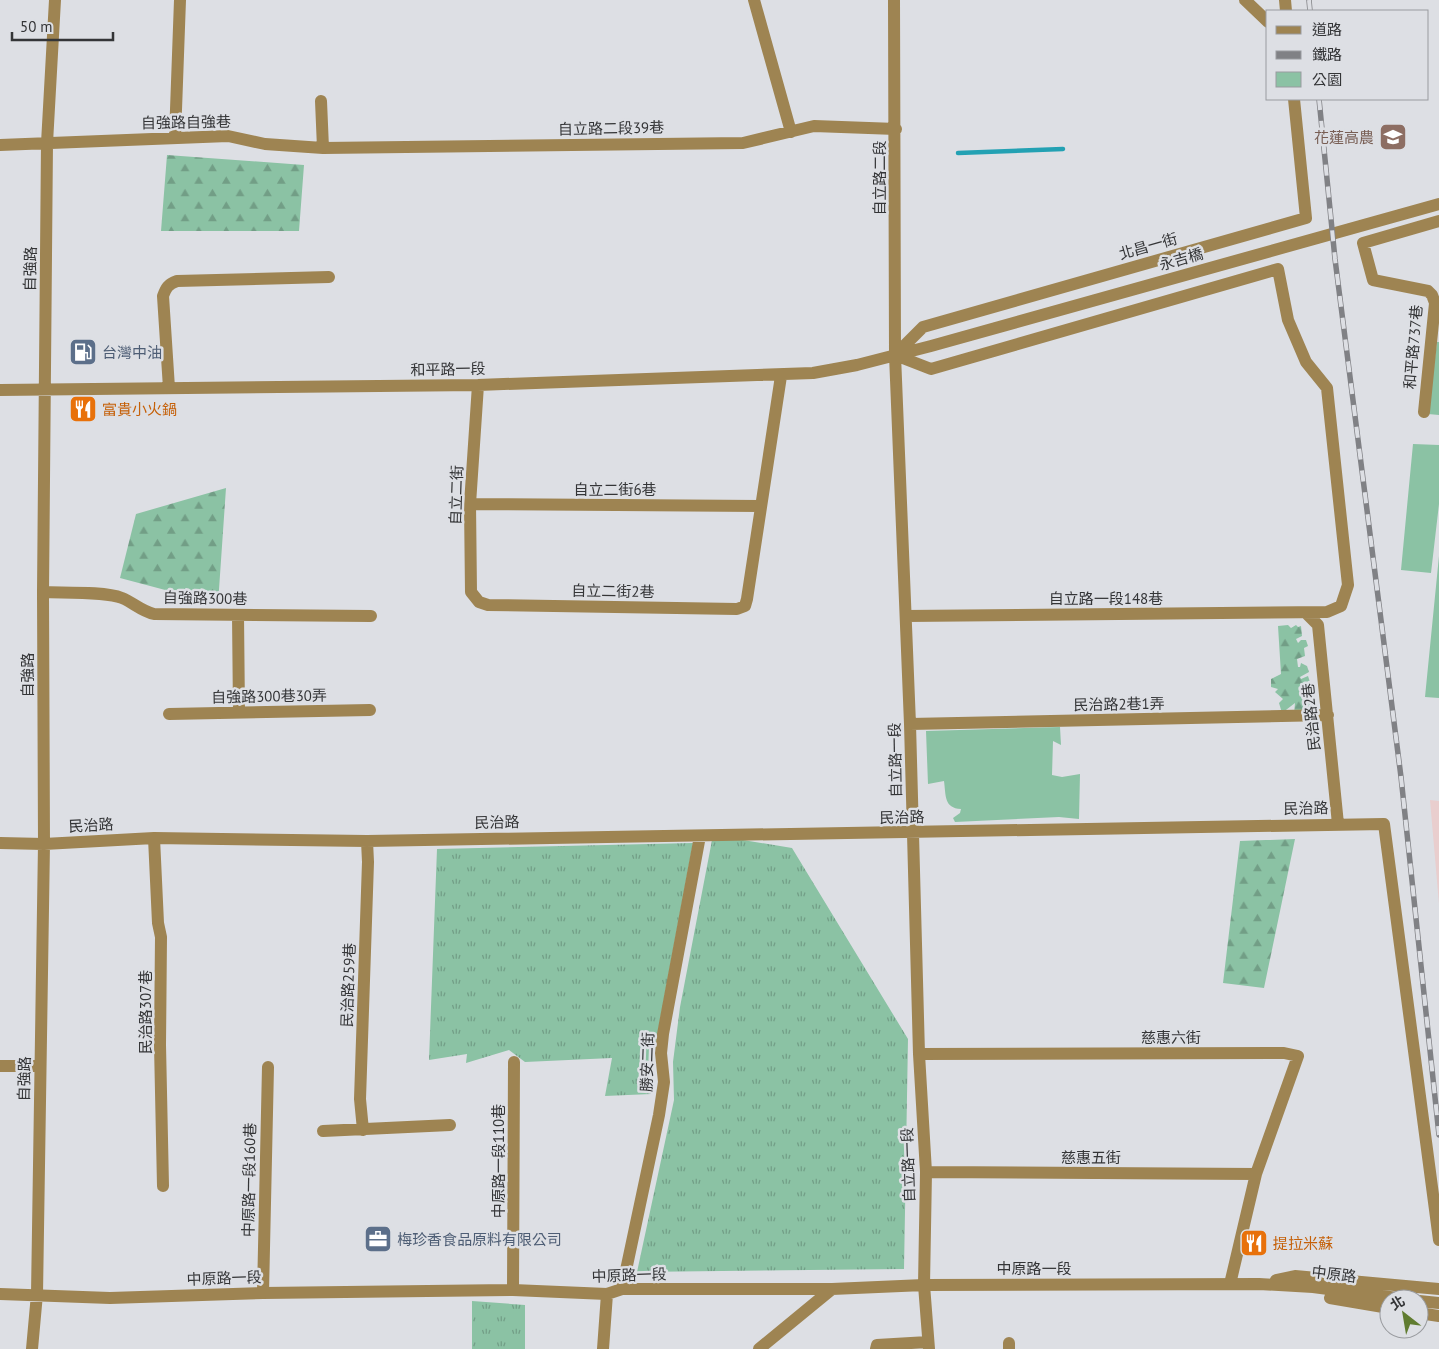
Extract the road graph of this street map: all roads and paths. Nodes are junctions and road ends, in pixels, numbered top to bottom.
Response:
1 (55, 0) edge
2 (180, 0) edge
3 (754, 0) edge
4 (894, 0) edge
5 (1245, 0) edge
6 (1266, 20) edge
7 (1294, 100) edge
8 (321, 101) dead end
9 (896, 129) junction
10 (791, 132) junction
11 (175, 137) junction
12 (48, 143) junction
13 (0, 145) edge
14 (323, 148) junction
15 (1439, 204) edge
16 (1439, 221) edge
17 (329, 277) dead end
18 (1436, 320) edge
19 (895, 355) junction
20 (781, 376) junction
21 (478, 385) junction
22 (169, 388) junction
23 (45, 389) junction
24 (0, 390) edge
25 (1424, 412) dead end
26 (470, 504) junction
27 (760, 506) junction
28 (43, 592) junction
29 (479, 602) joint
30 (1306, 613) junction
31 (238, 615) junction
32 (371, 616) dead end
33 (906, 616) junction
34 (370, 710) dead end
35 (239, 713) junction
36 (169, 714) dead end
37 (1328, 715) junction
38 (910, 724) junction
39 (1338, 824) junction
40 (913, 833) junction
41 (700, 836) junction
42 (154, 838) junction
43 (367, 841) junction
44 (0, 843) edge
45 (44, 844) junction
46 (919, 1054) junction
47 (514, 1062) dead end
48 (0, 1066) edge
49 (40, 1066) junction
50 (268, 1067) dead end
51 (450, 1126) dead end
52 (363, 1130) junction
53 (323, 1132) dead end
54 (926, 1172) junction
55 (1256, 1174) junction
56 (163, 1186) dead end
57 (1439, 1240) edge
58 (1230, 1284) junction
59 (1259, 1284) junction
60 (924, 1285) junction
61 (622, 1289) junction
62 (1439, 1289) edge
63 (513, 1290) junction
64 (832, 1290) junction
65 (263, 1293) junction
66 (0, 1294) edge
67 (37, 1294) junction
68 (607, 1294) junction
69 (1379, 1296) edge
70 (1379, 1306) edge
71 (928, 1346) edge
72 (32, 1349) edge
73 (603, 1349) edge
74 (759, 1349) edge
75 (876, 1349) edge

1 - 12 street, 自強路
2 - 11 street
3 - 10 street
4 - 9 street, 自立路二段
5 - 6 street
7 - 19 street, 北昌一街
8 - 14 street
9 - 10 street, 自立路二段39巷
9 - 19 street, 自立路二段
10 - 14 street, 自立路二段39巷
11 - 12 street, 自強路自強巷
11 - 14 street, 自強路自強巷
12 - 13 street, 自強路自強巷
12 - 23 street, 自強路
15 - 19 street, 永吉橋
16 - 18 street, 和平路737巷
17 - 22 street
18 - 25 street, 和平路737巷
19 - 20 street, 和平路一段
19 - 30 street, 自立路一段148巷
19 - 33 street, 自立路一段
20 - 21 street, 和平路一段
20 - 27 street
21 - 22 street, 和平路一段
21 - 26 street, 自立二街
22 - 23 street, 和平路一段
23 - 24 street, 和平路一段
23 - 28 street, 自強路
26 - 27 street, 自立二街6巷
26 - 29 street, 自立二街
27 - 29 street, 自立二街2巷
28 - 31 street, 自強路300巷
28 - 45 street, 自強路
30 - 33 street, 自立路一段148巷
30 - 37 street, 民治路2巷
31 - 32 street, 自強路300巷
31 - 35 street
33 - 38 street, 自立路一段
34 - 35 street, 自強路300巷30弄
35 - 36 street, 自強路300巷30弄
37 - 38 street, 民治路2巷1弄
37 - 39 street, 民治路2巷
38 - 40 street, 自立路一段
39 - 40 street, 民治路
39 - 57 street, 民治路
40 - 41 street, 民治路
40 - 46 street, 自立路一段
41 - 43 street, 民治路
41 - 61 street, 勝安二街
42 - 43 street, 民治路
42 - 45 street, 民治路
42 - 56 street, 民治路307巷
43 - 52 street, 民治路259巷
44 - 45 street, 民治路
45 - 49 street, 自強路
46 - 54 street, 自立路一段
46 - 55 street, 慈惠六街
47 - 63 street, 中原路一段110巷
48 - 49 street
49 - 67 street, 自強路
50 - 65 street, 中原路一段160巷
51 - 52 street
52 - 53 street
54 - 55 street, 慈惠五街
54 - 60 street, 自立路一段
55 - 58 street
58 - 59 street, 中原路一段
58 - 60 street, 中原路一段
59 - 62 street
59 - 69 street, 中原路
59 - 70 street
60 - 64 street, 中原路一段
60 - 71 street, 自立路一段
61 - 64 street, 中原路一段
61 - 68 street, 中原路一段
63 - 65 street, 中原路一段
63 - 68 street, 中原路一段
64 - 74 street
65 - 67 street, 中原路一段
66 - 67 street, 中原路一段
67 - 72 street, 自強路
68 - 73 street
71 - 75 street

